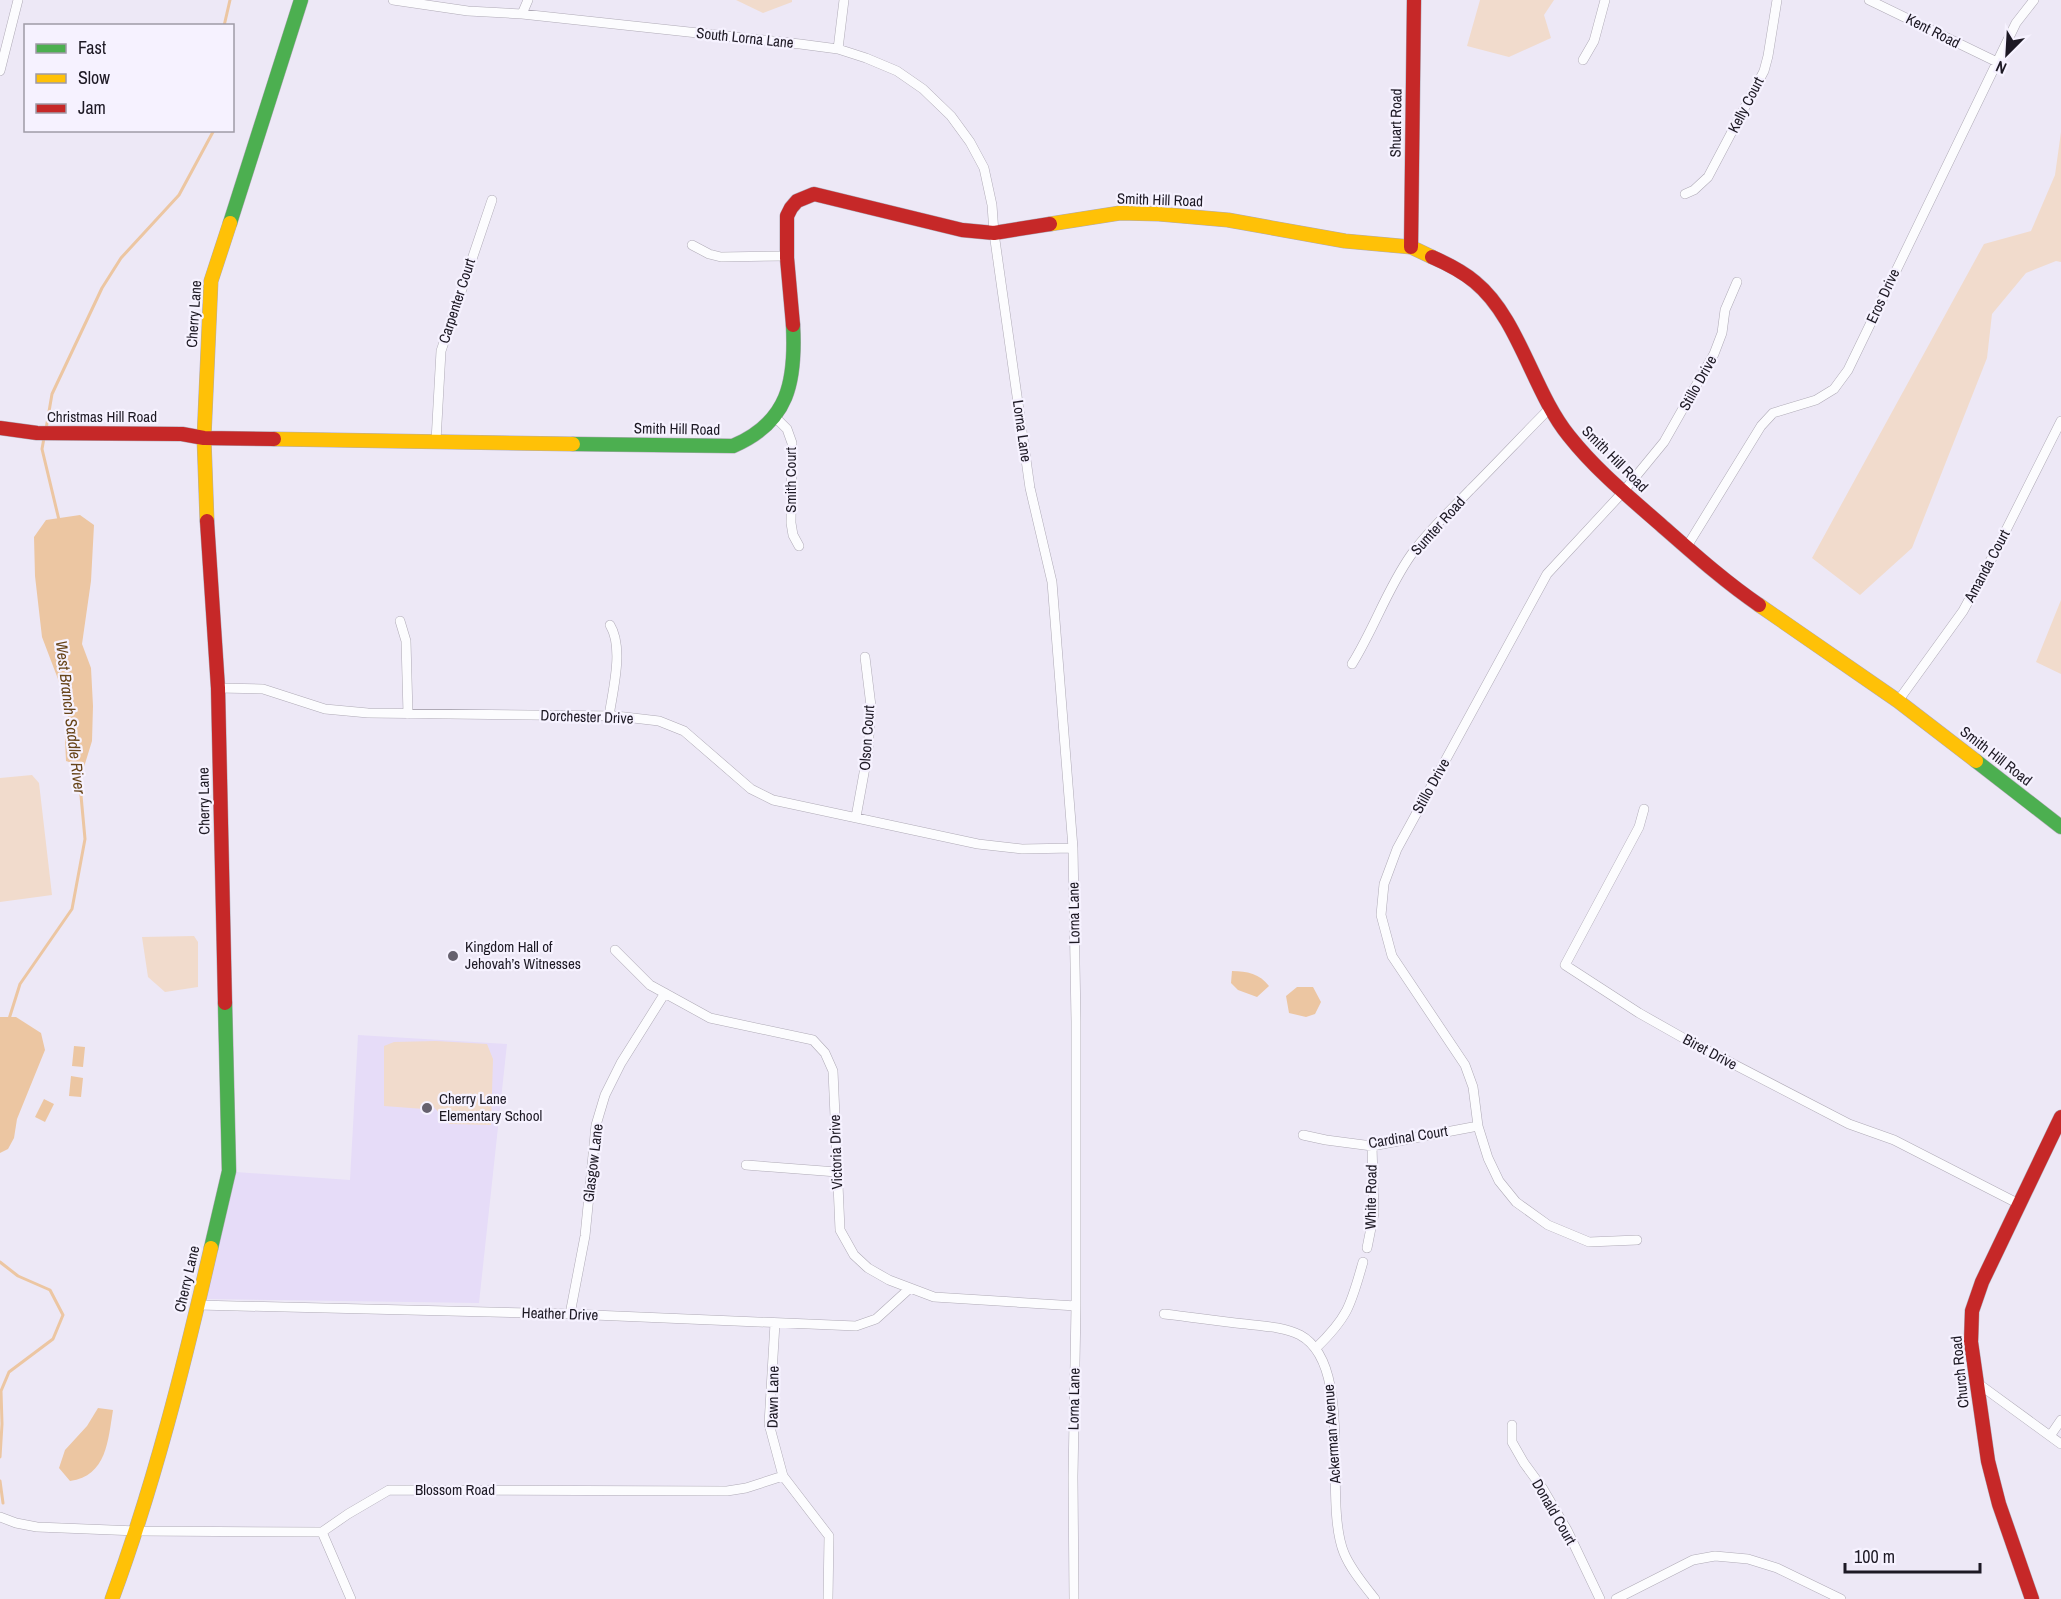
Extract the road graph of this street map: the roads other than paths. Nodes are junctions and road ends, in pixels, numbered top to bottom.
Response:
1 (18, 0) edge
2 (301, 0) edge
3 (393, 0) edge
4 (528, 0) edge
5 (844, 0) edge
6 (1414, 0) edge
7 (1605, 0) edge
8 (1777, 0) edge
9 (1869, 0) edge
10 (2034, 0) edge
11 (522, 14) junction
12 (838, 49) junction
13 (1583, 60) dead end
14 (1997, 62) junction
15 (0, 70) edge
16 (1685, 194) dead end
17 (492, 200) dead end
18 (994, 233) junction
19 (692, 245) dead end
20 (1411, 247) junction
21 (786, 256) junction
22 (1737, 282) dead end
23 (1550, 408) junction
24 (775, 417) junction
25 (2061, 421) edge
26 (0, 428) edge
27 (204, 438) junction
28 (436, 441) junction
29 (1623, 492) junction
30 (799, 546) dead end
31 (1686, 548) junction
32 (400, 621) dead end
33 (610, 625) dead end
34 (865, 657) dead end
35 (1352, 664) dead end
36 (218, 688) junction
37 (1898, 701) junction
38 (408, 714) junction
39 (609, 716) junction
40 (1644, 809) dead end
41 (856, 817) junction
42 (2061, 827) edge
43 (1073, 848) junction
44 (615, 950) dead end
45 (665, 993) junction
46 (2061, 1117) edge
47 (1478, 1126) junction
48 (1303, 1135) dead end
49 (1372, 1146) junction
50 (746, 1164) dead end
51 (837, 1172) junction
52 (2019, 1204) junction
53 (1637, 1240) dead end
54 (1367, 1248) dead end
55 (1363, 1262) dead end
56 (909, 1289) junction
57 (198, 1305) junction
58 (1076, 1306) junction
59 (570, 1314) junction
60 (1164, 1314) dead end
61 (775, 1323) junction
62 (1316, 1348) junction
63 (1976, 1382) junction
64 (2061, 1420) edge
65 (1512, 1425) dead end
66 (2050, 1436) junction
67 (2061, 1444) edge
68 (783, 1476) junction
69 (0, 1517) edge
70 (137, 1531) junction
71 (322, 1532) junction
72 (112, 1599) edge
73 (351, 1599) edge
74 (828, 1599) edge
75 (1074, 1599) edge
76 (1375, 1599) edge
77 (1600, 1599) edge
78 (1616, 1599) edge
79 (1841, 1599) edge
80 (2032, 1599) edge

1 - 15 street
2 - 27 street, Cherry Lane
3 - 11 street, South Lorna Lane
4 - 11 street
5 - 12 street
6 - 20 street, Shuart Road
7 - 13 street
8 - 16 street, Kelly Court
9 - 14 street, Kent Road
10 - 14 street, Eros Drive
11 - 12 street, South Lorna Lane
12 - 18 street, South Lorna Lane
14 - 31 street, Eros Drive
17 - 28 street, Carpenter Court
18 - 20 street, Smith Hill Road
18 - 21 street, Smith Hill Road
18 - 43 street, Lorna Lane
19 - 21 street
20 - 23 street, Smith Hill Road
21 - 24 street, Smith Hill Road
22 - 29 street, Stillo Drive
23 - 29 street, Smith Hill Road
23 - 35 street, Sumter Road
24 - 28 street, Smith Hill Road
24 - 30 street, Smith Court
25 - 37 street, Amanda Court
26 - 27 street, Christmas Hill Road
27 - 28 street, Smith Hill Road
27 - 36 street, Cherry Lane
29 - 31 street, Smith Hill Road
29 - 47 street, Stillo Drive
31 - 37 street, Smith Hill Road
32 - 38 street
33 - 39 street
34 - 41 street, Olson Court
36 - 38 street, Dorchester Drive
36 - 57 street, Cherry Lane
37 - 42 street, Smith Hill Road
38 - 39 street, Dorchester Drive
39 - 41 street, Dorchester Drive
40 - 52 street, Biret Drive
41 - 43 street, Dorchester Drive
43 - 58 street, Lorna Lane
44 - 45 street, Victoria Drive
45 - 51 street, Victoria Drive
45 - 59 street, Glasgow Lane
46 - 52 street, Church Road
47 - 49 street, Cardinal Court
47 - 53 street, Stillo Drive
48 - 49 street, Cardinal Court
49 - 54 street, White Road
50 - 51 street
51 - 56 street, Victoria Drive
52 - 63 street, Church Road
55 - 62 street
56 - 58 street, Victoria Drive
56 - 61 street, Heather Drive
57 - 59 street, Heather Drive
57 - 70 street, Cherry Lane
58 - 75 street, Lorna Lane
59 - 61 street, Heather Drive
60 - 62 street
61 - 68 street, Dawn Lane
62 - 76 street, Ackerman Avenue
63 - 66 street
63 - 80 street, Church Road
64 - 66 street
65 - 77 street, Donald Court
66 - 67 street
68 - 71 street, Blossom Road
68 - 74 street, Dawn Lane
69 - 70 street
70 - 71 street
70 - 72 street, Cherry Lane
71 - 73 street
78 - 79 street

